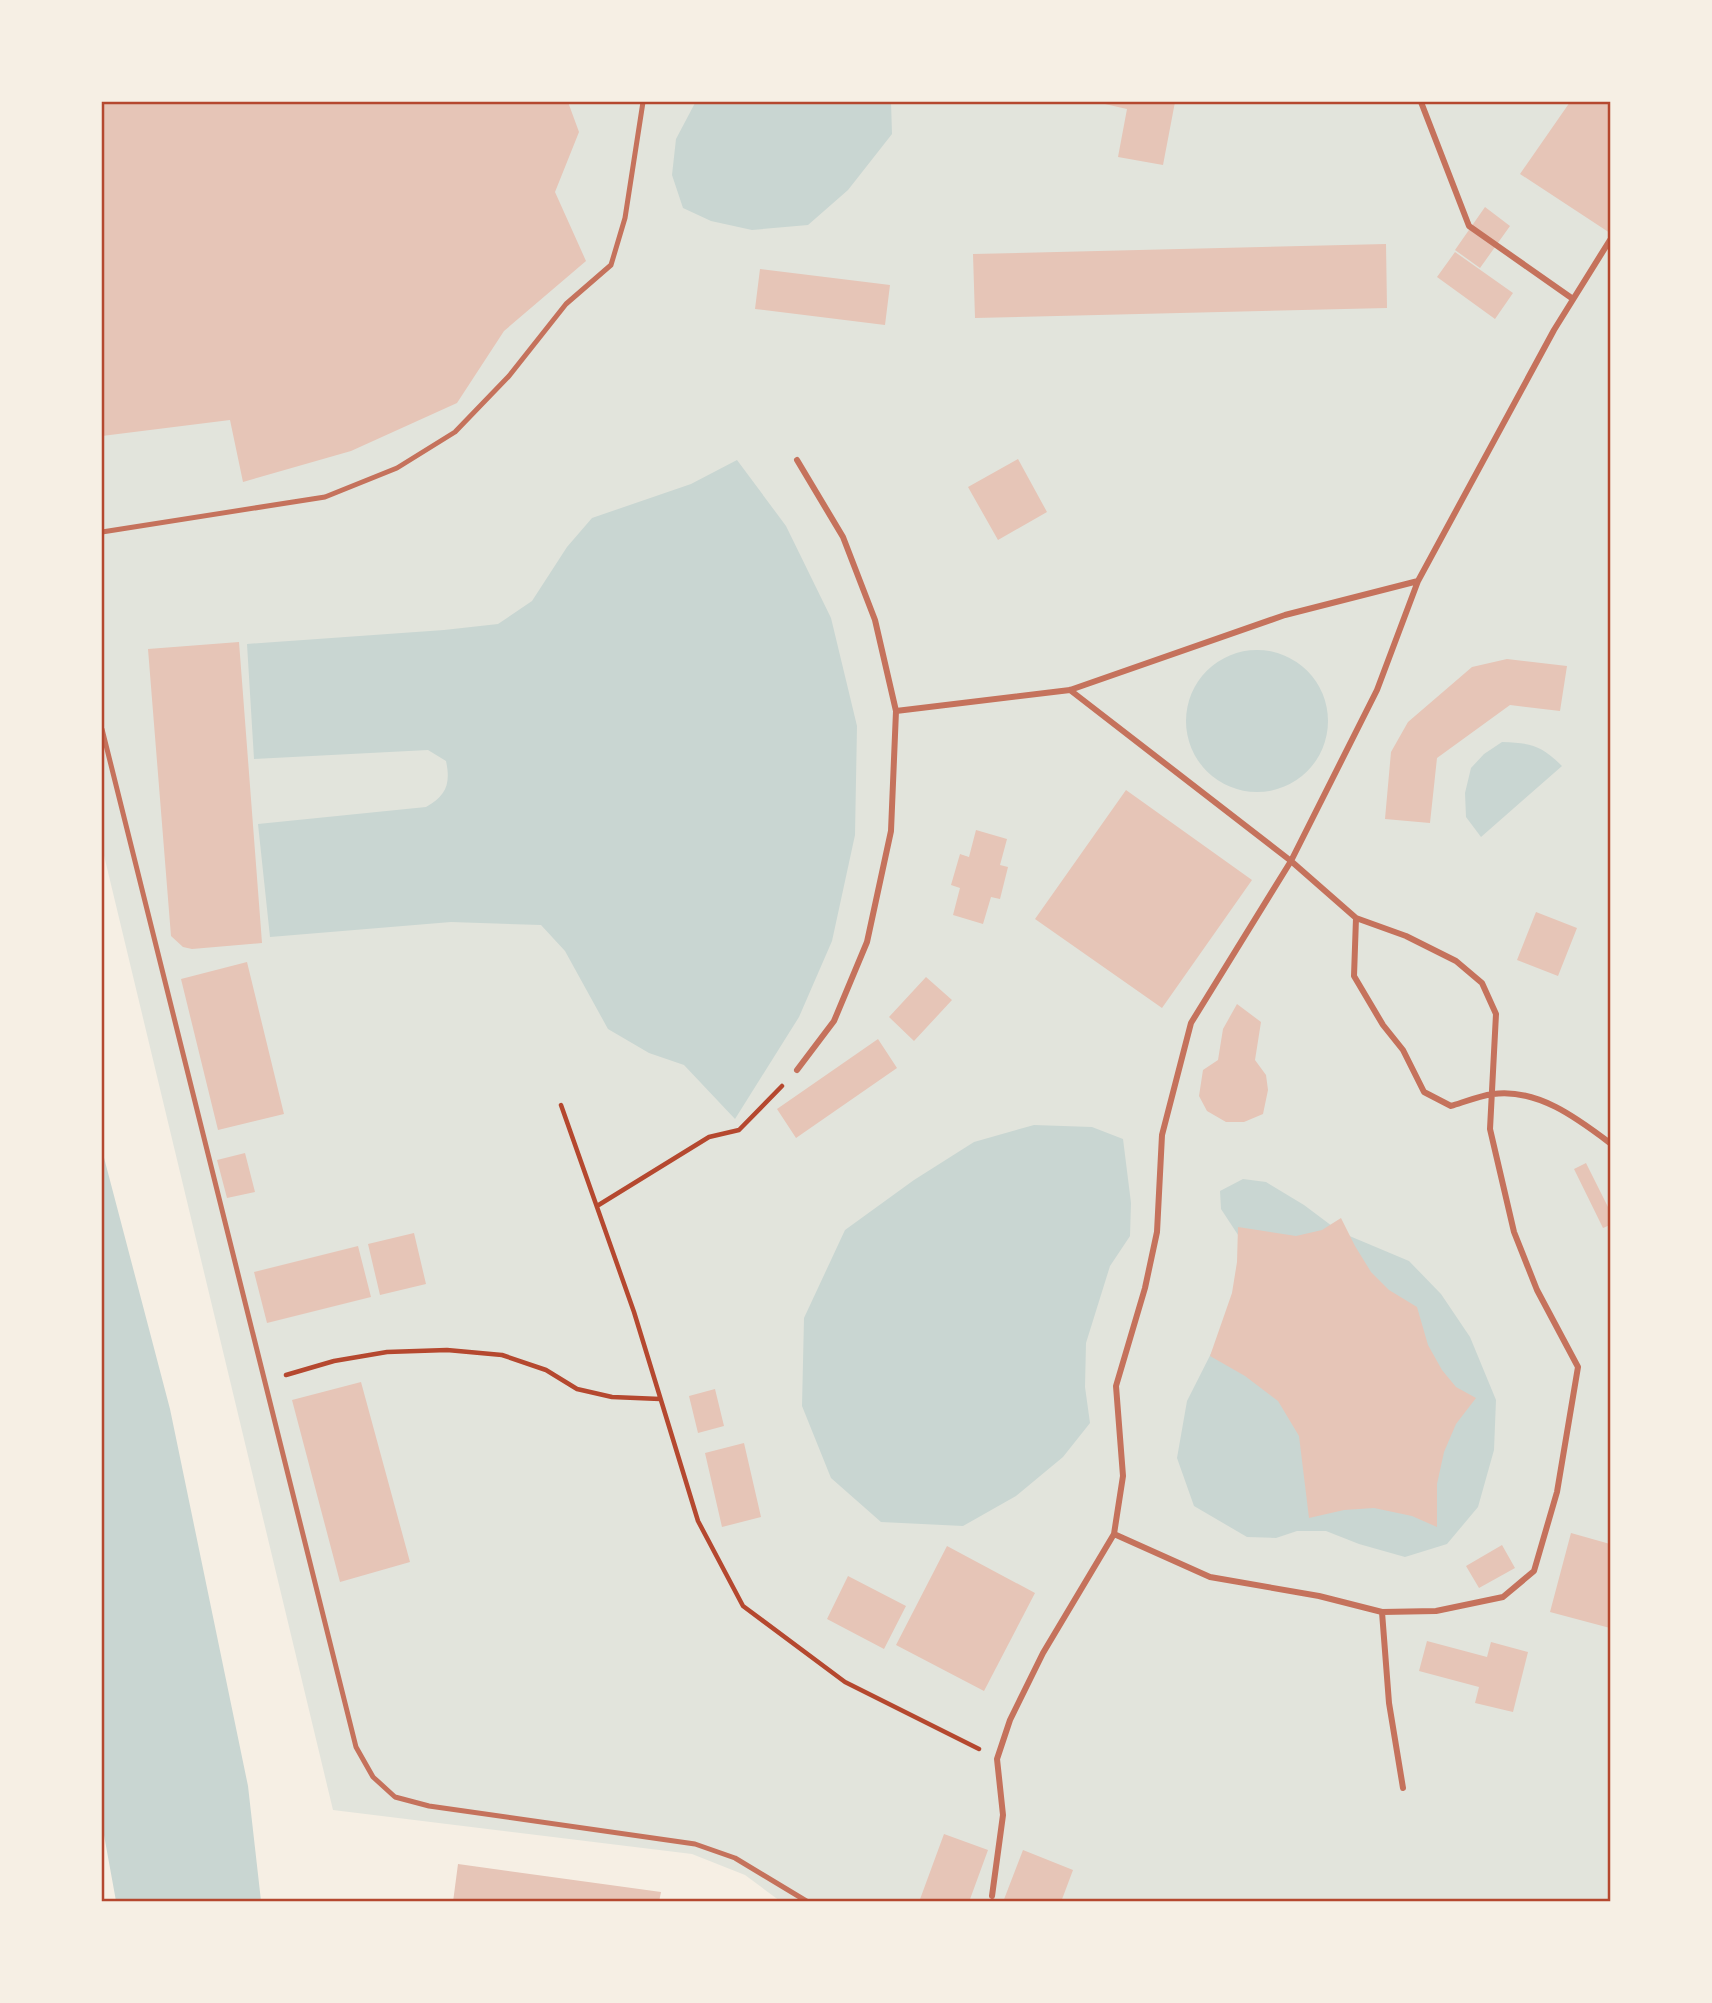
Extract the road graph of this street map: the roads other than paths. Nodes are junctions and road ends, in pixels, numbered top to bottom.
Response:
1 (643, 102) edge
2 (1421, 102) edge
3 (1611, 240) edge
4 (1573, 299) junction
5 (797, 460) dead end
6 (102, 532) edge
7 (1418, 581) junction
8 (1070, 690) junction
9 (896, 712) junction
10 (102, 729) edge
11 (1291, 862) junction
12 (1356, 918) junction
13 (797, 1070) road end
14 (1493, 1094) junction
15 (1611, 1143) edge
16 (1114, 1534) junction
17 (1382, 1612) junction
18 (1403, 1788) dead end
19 (992, 1896) dead end
20 (808, 1902) edge

1 - 6 lane
2 - 4 street
3 - 4 street
4 - 7 street
5 - 9 street
7 - 8 street
7 - 11 street
8 - 9 street
8 - 11 street
9 - 13 street
10 - 20 lane
11 - 12 street
11 - 16 street
12 - 14 street
12 - 14 street
14 - 15 street
14 - 17 street
16 - 17 street
16 - 19 street
17 - 18 street

